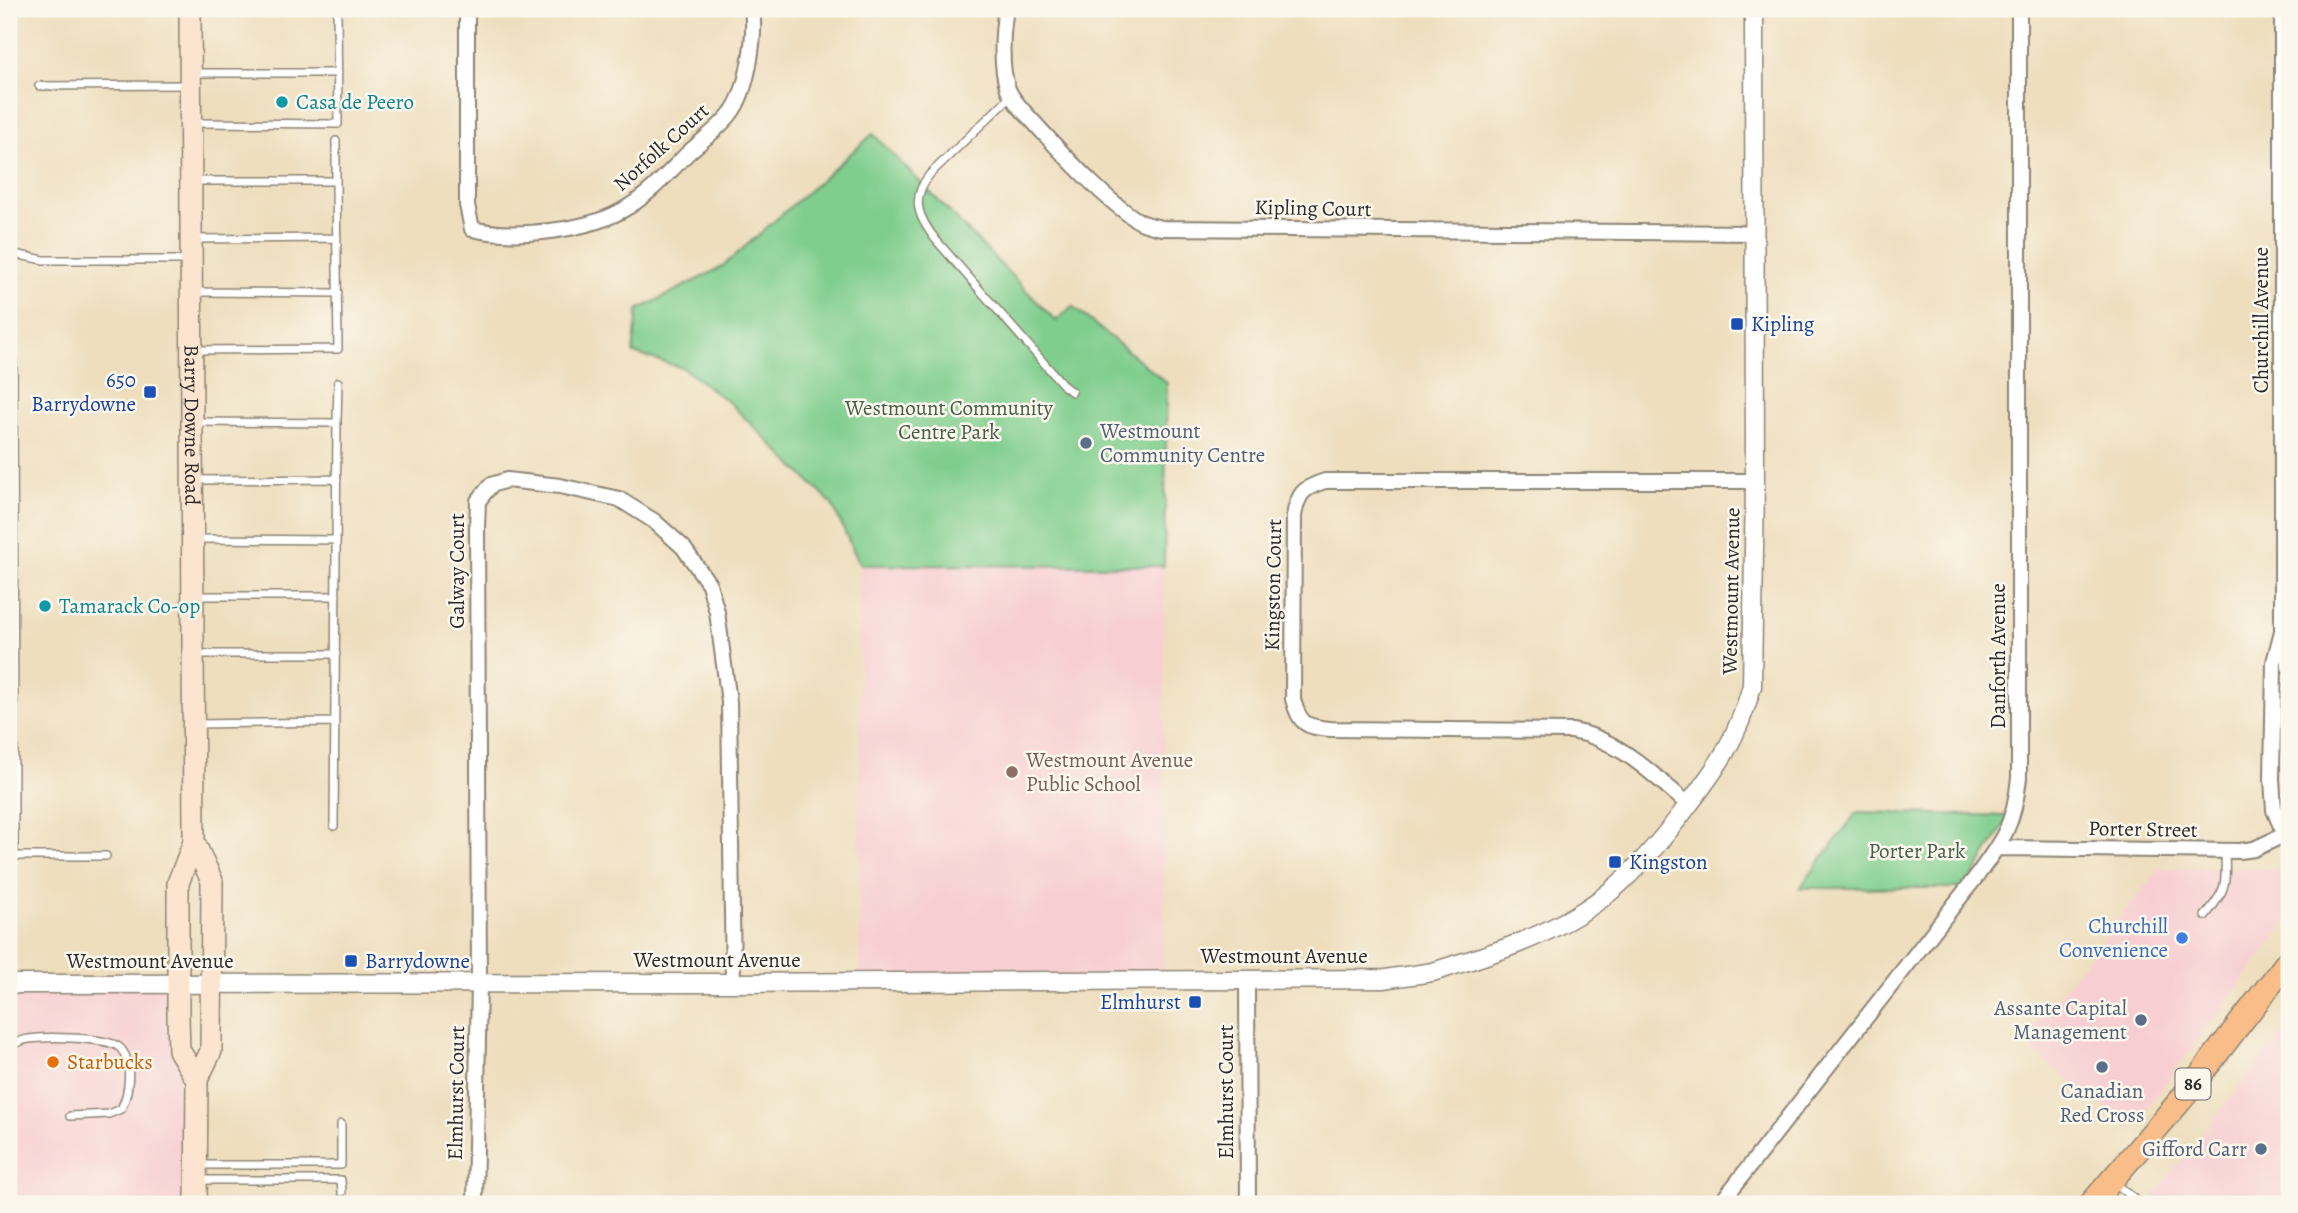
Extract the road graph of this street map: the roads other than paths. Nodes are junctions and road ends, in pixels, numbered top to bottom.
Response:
1 (190, 9) edge
2 (337, 9) edge
3 (467, 9) edge
4 (751, 9) edge
5 (1006, 9) edge
6 (1754, 9) edge
7 (2020, 9) edge
8 (2282, 9) edge
9 (338, 73) junction
10 (191, 79) junction
11 (39, 86) dead end
12 (1011, 95) junction
13 (191, 123) junction
14 (336, 141) dead end
15 (191, 181) junction
16 (337, 181) junction
17 (1755, 233) junction
18 (337, 238) junction
19 (191, 239) junction
20 (9, 253) edge
21 (192, 260) junction
22 (192, 292) junction
23 (338, 293) junction
24 (9, 298) edge
25 (192, 350) junction
26 (338, 382) dead end
27 (1072, 392) dead end
28 (192, 422) junction
29 (337, 423) junction
30 (337, 479) junction
31 (193, 480) junction
32 (1755, 481) junction
33 (193, 539) junction
34 (337, 540) junction
35 (193, 596) junction
36 (336, 596) junction
37 (2282, 631) junction
38 (194, 654) junction
39 (336, 654) junction
40 (2289, 667) edge
41 (335, 722) junction
42 (194, 724) junction
43 (2289, 804) edge
44 (1689, 805) junction
45 (334, 826) dead end
46 (2287, 840) edge
47 (194, 842) junction
48 (1997, 848) junction
49 (2225, 851) junction
50 (11, 856) edge
51 (106, 856) dead end
52 (2205, 916) dead end
53 (2289, 960) edge
54 (1247, 979) junction
55 (479, 982) junction
56 (211, 983) junction
57 (733, 983) junction
58 (9, 984) edge
59 (178, 984) junction
60 (9, 1051) edge
61 (197, 1080) junction
62 (70, 1116) dead end
63 (341, 1124) dead end
64 (196, 1172) junction
65 (2111, 1181) junction
66 (342, 1192) dead end
67 (9, 1200) edge
68 (16, 1204) edge
69 (196, 1204) edge
70 (475, 1204) edge
71 (1248, 1204) edge
72 (1720, 1204) edge
73 (2091, 1204) edge
74 (2141, 1204) edge

1 - 10 main road, Barry Downe Road
2 - 9 lane
3 - 4 street, Norfolk Court
5 - 12 street, Kipling Court
6 - 17 street, Westmount Avenue
7 - 48 street, Danforth Avenue
8 - 37 street, Churchill Avenue
9 - 10 lane
9 - 13 lane
10 - 11 lane
10 - 13 main road, Barry Downe Road
12 - 17 street, Kipling Court
12 - 27 lane
13 - 15 main road, Barry Downe Road
14 - 16 lane
15 - 16 lane
15 - 19 main road, Barry Downe Road
16 - 18 lane
17 - 32 street, Westmount Avenue
18 - 19 lane
18 - 23 lane
19 - 21 main road, Barry Downe Road
20 - 21 lane
21 - 22 main road, Barry Downe Road
22 - 23 lane
22 - 25 main road, Barry Downe Road
23 - 25 lane
24 - 50 lane
25 - 28 main road, Barry Downe Road
26 - 29 lane
28 - 29 lane
28 - 31 main road, Barry Downe Road
29 - 30 lane
30 - 31 lane
30 - 34 lane
31 - 33 main road, Barry Downe Road
32 - 44 street, Westmount Avenue
32 - 44 street, Kingston Court
33 - 34 lane
33 - 35 main road, Barry Downe Road
34 - 36 lane
35 - 36 lane
35 - 38 main road, Barry Downe Road
36 - 39 lane
37 - 40 street, Churchill Avenue
37 - 46 street, Churchill Avenue
38 - 39 lane
38 - 42 main road, Barry Downe Road
39 - 41 lane
41 - 42 lane
41 - 45 lane
42 - 47 main road, Barry Downe Road
43 - 46 street
44 - 54 street, Westmount Avenue
46 - 49 street, Porter Street
47 - 56 main road, Barry Downe Road
47 - 59 main road, Barry Downe Road
48 - 49 street, Porter Street
48 - 72 street, Danforth Avenue
49 - 52 lane
50 - 51 lane
53 - 65 main road, 86
54 - 57 street, Westmount Avenue
54 - 71 street, Elmhurst Court
55 - 56 street, Westmount Avenue
55 - 57 street, Westmount Avenue
55 - 57 street, Galway Court
55 - 70 street, Elmhurst Court
56 - 59 street, Westmount Avenue
56 - 61 main road, Barry Downe Road
58 - 59 street, Westmount Avenue
59 - 61 main road, Barry Downe Road
60 - 62 lane
61 - 64 main road, Barry Downe Road
63 - 64 lane
64 - 66 lane
64 - 69 main road, Barry Downe Road
65 - 73 main road, 86
65 - 74 lane
67 - 68 lane

